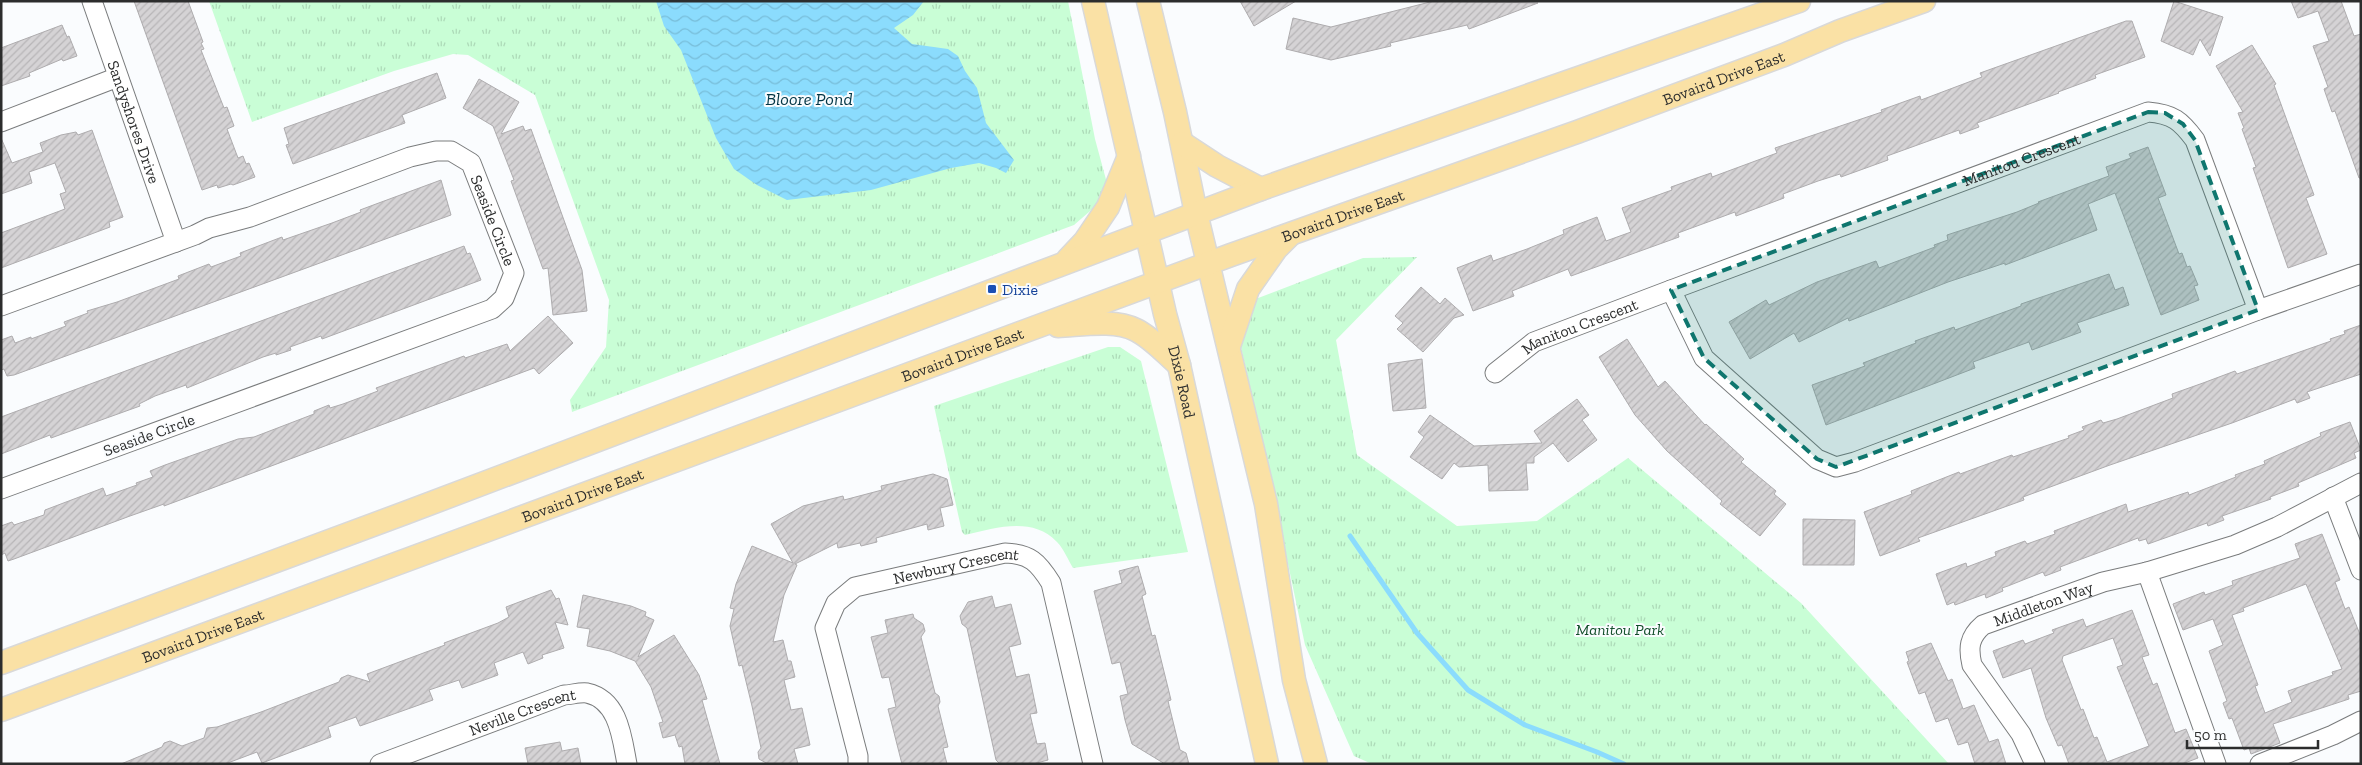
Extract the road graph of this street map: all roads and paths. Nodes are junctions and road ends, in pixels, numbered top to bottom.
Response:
1 (92, 1) edge
2 (1093, 1) edge
3 (1148, 1) edge
4 (1799, 1) edge
5 (1924, 1) edge
6 (118, 77) junction
7 (1, 122) edge
8 (1182, 143) junction
9 (1129, 156) junction
10 (1261, 189) junction
11 (1196, 214) junction
12 (1146, 232) junction
13 (1292, 233) junction
14 (176, 242) junction
15 (1064, 263) junction
16 (1208, 264) junction
17 (2361, 274) edge
18 (1158, 283) junction
19 (1671, 290) junction
20 (1, 306) edge
21 (2258, 310) junction
22 (1042, 326) junction
23 (1228, 348) junction
24 (1179, 365) junction
25 (1495, 373) dead end
26 (2361, 483) edge
27 (1, 489) edge
28 (2333, 497) junction
29 (2361, 570) edge
30 (2147, 572) junction
31 (1, 663) edge
32 (1, 710) edge
33 (2361, 721) edge
34 (380, 764) edge
35 (627, 764) edge
36 (858, 764) edge
37 (1094, 764) edge
38 (1267, 764) edge
39 (1316, 764) edge
40 (2035, 764) edge
41 (2216, 764) edge
42 (2260, 764) edge

1 - 6 street, Sandyshores Drive
2 - 9 main road, Dixie Road
3 - 8 main road
4 - 10 main road
5 - 13 main road, Bovaird Drive East
6 - 7 street
6 - 14 street, Sandyshores Drive
8 - 10 main road
8 - 11 main road
9 - 12 main road, Dixie Road
9 - 15 main road
10 - 11 main road
11 - 12 main road
11 - 16 main road
12 - 15 main road
12 - 18 main road, Dixie Road
13 - 16 main road, Bovaird Drive East
13 - 23 main road
14 - 20 street, Seaside Circle
14 - 27 street, Seaside Circle
15 - 31 main road
16 - 18 main road, Bovaird Drive East
16 - 23 main road
17 - 21 street
18 - 22 main road, Bovaird Drive East
18 - 24 main road, Dixie Road
19 - 21 street
19 - 21 street, Manitou Crescent
19 - 25 street, Manitou Crescent
22 - 24 main road
22 - 32 main road, Bovaird Drive East
23 - 39 main road
24 - 38 main road, Dixie Road
26 - 28 street, Middleton Way
28 - 29 street
28 - 30 street, Middleton Way
30 - 40 street, Middleton Way
30 - 41 street
33 - 42 street
34 - 35 street, Neville Crescent
36 - 37 street, Newbury Crescent

